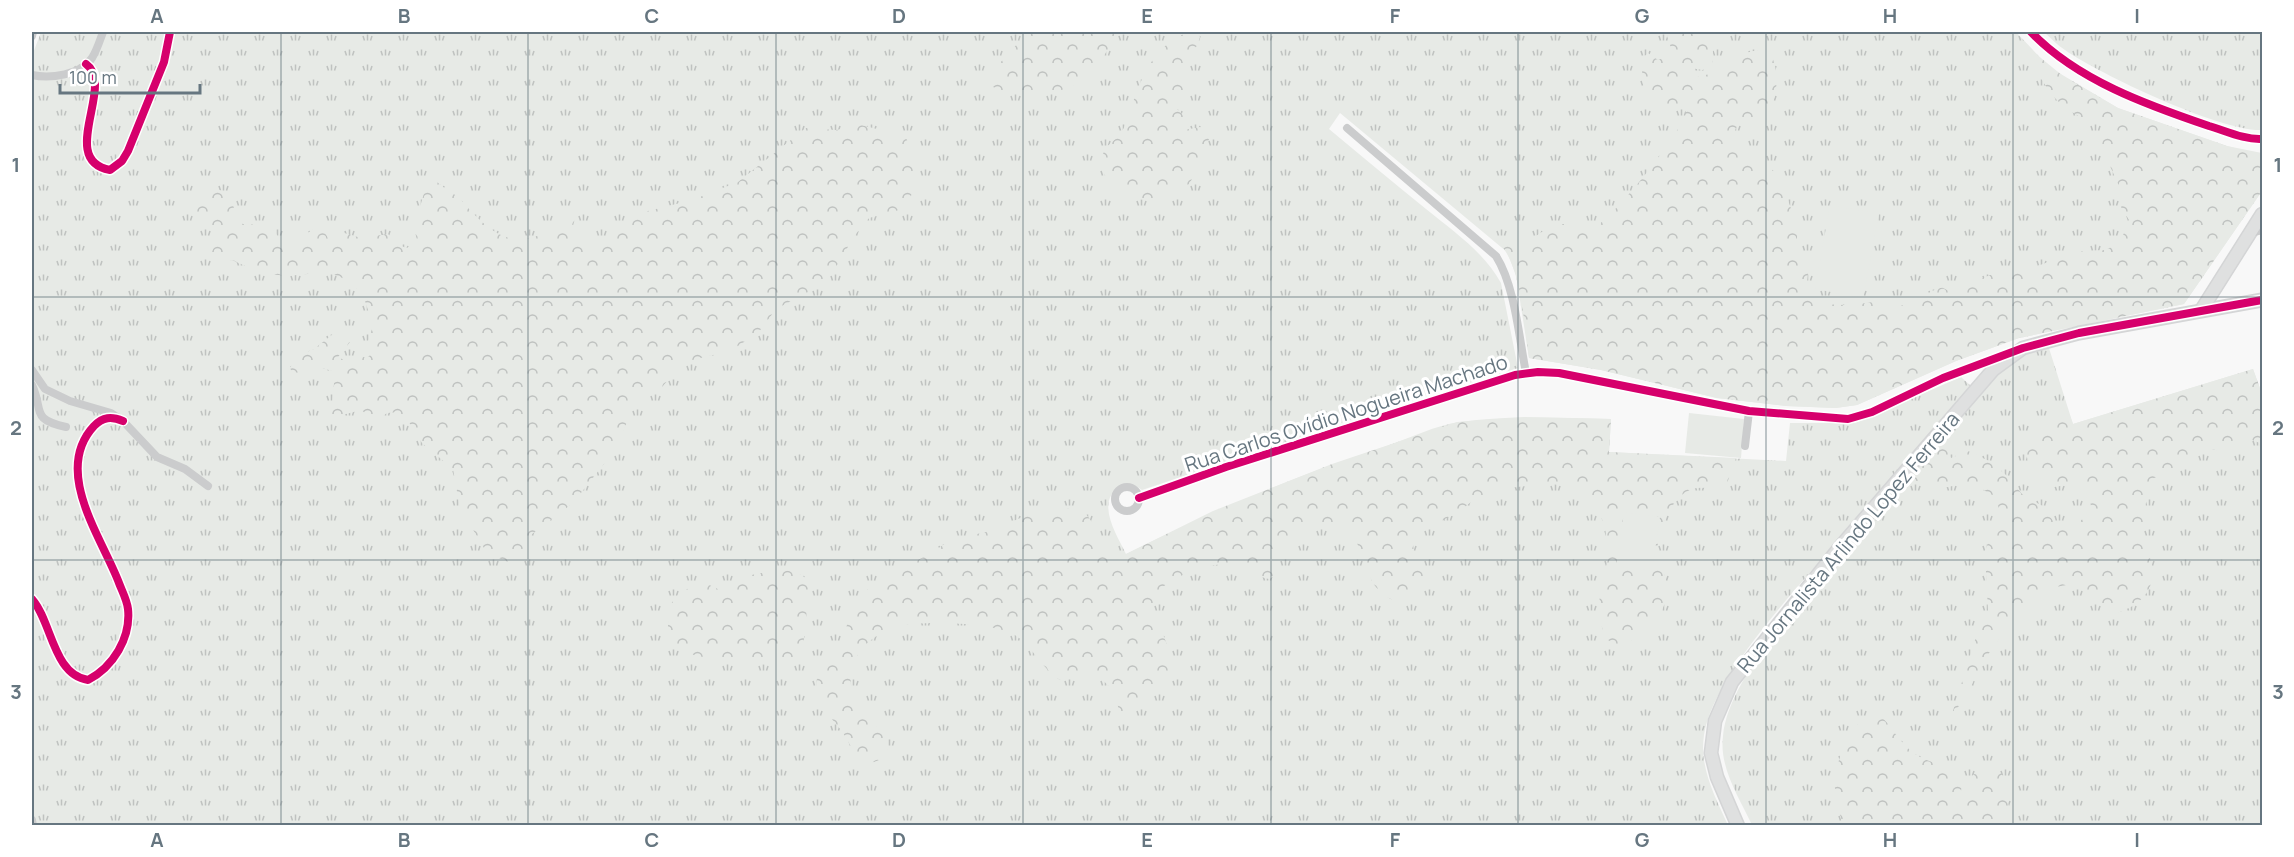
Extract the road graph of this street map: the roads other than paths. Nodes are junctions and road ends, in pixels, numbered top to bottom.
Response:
1 (103, 32) edge
2 (170, 32) edge
3 (2031, 32) edge
4 (86, 64) junction
5 (32, 75) edge
6 (1347, 128) dead end
7 (2262, 139) edge
8 (2262, 214) edge
9 (2256, 231) edge
10 (2262, 300) edge
11 (2202, 309) junction
12 (2023, 348) junction
13 (32, 370) edge
14 (1526, 373) junction
15 (32, 385) edge
16 (1749, 411) junction
17 (123, 421) junction
18 (66, 427) dead end
19 (1745, 446) dead end
20 (208, 486) dead end
21 (1139, 498) dead end
22 (32, 599) edge
23 (32, 820) edge
24 (33, 825) edge
25 (1738, 825) edge

1 - 4 street
2 - 4 street
3 - 7 street
4 - 5 street
6 - 14 street
8 - 9 street
9 - 11 street
10 - 11 street, Rua Carlos Ovídio Nogueira Machado
11 - 12 street, Rua Carlos Ovídio Nogueira Machado
12 - 16 street, Rua Carlos Ovídio Nogueira Machado
12 - 25 street, Rua Jornalista Arlindo Lopez Ferreira
13 - 17 street
14 - 16 street, Rua Carlos Ovídio Nogueira Machado
14 - 21 street, Rua Carlos Ovídio Nogueira Machado
15 - 18 street
16 - 19 street
17 - 20 street
17 - 22 street
23 - 24 street

